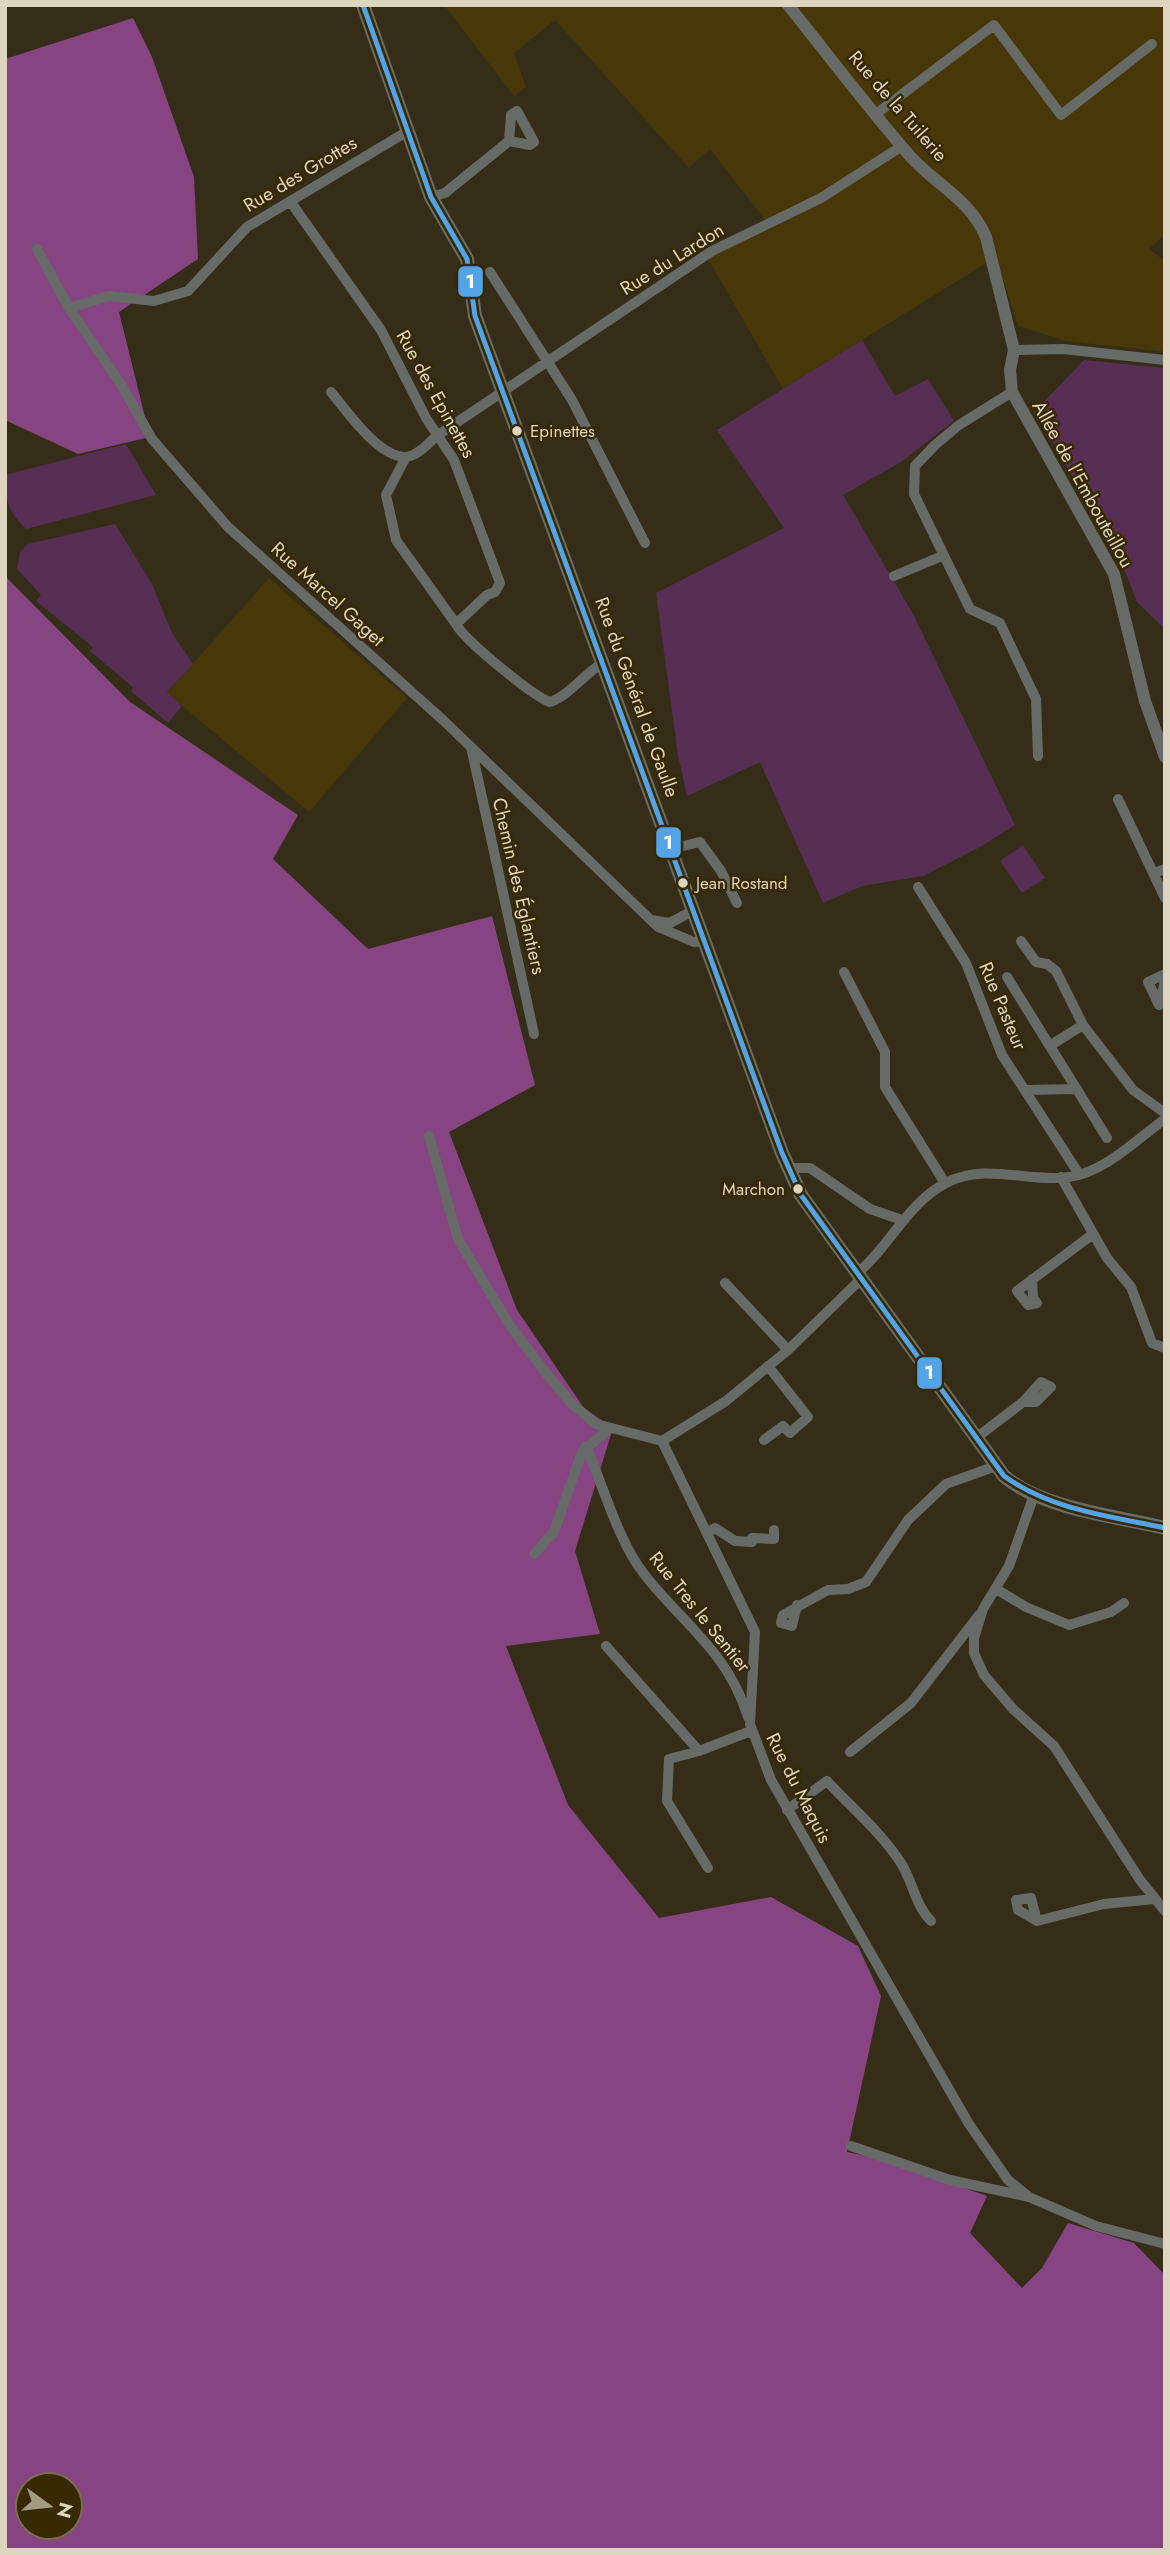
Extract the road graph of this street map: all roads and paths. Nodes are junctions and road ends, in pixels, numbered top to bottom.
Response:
1 (363, 5) edge
2 (788, 5) edge
3 (1152, 44) dead end
4 (876, 114) junction
5 (408, 131) junction
6 (509, 141) dead end
7 (902, 146) junction
8 (431, 197) junction
9 (290, 201) junction
10 (37, 249) dead end
11 (490, 272) dead end
12 (69, 308) junction
13 (1014, 350) junction
14 (1165, 360) edge
15 (547, 363) junction
16 (504, 392) junction
17 (1012, 392) junction
18 (331, 393) dead end
19 (438, 435) junction
20 (406, 457) junction
21 (645, 543) dead end
22 (942, 556) junction
23 (894, 576) dead end
24 (456, 624) junction
25 (604, 662) junction
26 (471, 747) junction
27 (1038, 756) dead end
28 (1165, 757) edge
29 (1118, 799) dead end
30 (671, 849) junction
31 (1165, 869) edge
32 (1154, 873) junction
33 (918, 887) dead end
34 (1165, 898) edge
35 (737, 903) dead end
36 (694, 910) junction
37 (651, 920) junction
38 (705, 941) junction
39 (1021, 941) dead end
40 (844, 972) dead end
41 (1165, 974) edge
42 (1007, 977) dead end
43 (1165, 981) edge
44 (1165, 1002) edge
45 (1083, 1025) junction
46 (534, 1034) dead end
47 (1051, 1045) junction
48 (1077, 1089) junction
49 (1026, 1090) junction
50 (1165, 1113) edge
51 (1165, 1119) edge
52 (429, 1136) dead end
53 (1107, 1138) dead end
54 (788, 1168) junction
55 (1079, 1174) junction
56 (1061, 1177) junction
57 (945, 1183) junction
58 (902, 1220) junction
59 (1093, 1234) junction
60 (858, 1277) junction
61 (1032, 1279) dead end
62 (725, 1283) dead end
63 (1165, 1348) edge
64 (788, 1350) junction
65 (768, 1366) junction
66 (1023, 1402) dead end
67 (608, 1430) junction
68 (975, 1438) junction
69 (764, 1440) dead end
70 (662, 1441) junction
71 (586, 1446) junction
72 (996, 1466) junction
73 (1034, 1495) junction
74 (1165, 1528) edge
75 (774, 1530) dead end
76 (707, 1533) junction
77 (534, 1553) dead end
78 (996, 1589) junction
79 (1124, 1603) dead end
80 (797, 1605) dead end
81 (983, 1609) junction
82 (606, 1646) dead end
83 (750, 1728) junction
84 (699, 1751) junction
85 (850, 1752) dead end
86 (787, 1810) junction
87 (708, 1868) dead end
88 (1156, 1899) junction
89 (1165, 1911) edge
90 (931, 1921) dead end
91 (1037, 1921) dead end
92 (851, 2146) dead end
93 (1029, 2197) junction
94 (1165, 2244) edge

1 - 5 main road, Rue du Général de Gaulle
2 - 4 street, Rue de la Tuilerie
3 - 4 street
4 - 7 street, Rue de la Tuilerie
5 - 8 main road, Rue du Général de Gaulle
5 - 9 street, Rue des Grottes
6 - 8 street
7 - 13 street, Rue de la Tuilerie
7 - 15 street, Rue du Lardon
8 - 16 main road, Rue du Général de Gaulle
9 - 12 street, Rue des Grottes
9 - 19 street, Rue des Epinettes
10 - 12 street, Rue Marcel Gaget
11 - 15 street
12 - 26 street, Rue Marcel Gaget
13 - 14 street
13 - 17 street, Allée de l'Embouteillou
15 - 16 street, Rue du Lardon
15 - 21 street
16 - 19 street, Rue du Lardon
16 - 25 main road, Rue du Général de Gaulle
17 - 22 street
17 - 28 street, Allée de l'Embouteillou
18 - 20 street
19 - 20 street, Rue du Lardon
19 - 24 street, Rue des Epinettes
20 - 24 street
22 - 23 street
22 - 27 street
24 - 25 street
25 - 30 main road, Rue du Général de Gaulle
26 - 37 street, Rue Marcel Gaget
26 - 46 street, Chemin des Églantiers
29 - 32 street
30 - 35 street
30 - 36 main road, Rue du Général de Gaulle
31 - 32 street
32 - 34 street
33 - 49 street, Rue Pasteur
36 - 37 street
36 - 38 main road, Rue du Général de Gaulle
37 - 38 street, Rue Marcel Gaget
38 - 54 main road, Rue du Général de Gaulle
39 - 45 street
40 - 57 street
41 - 44 street
42 - 47 street
43 - 44 street
45 - 47 street
45 - 50 street
47 - 48 street
48 - 49 street
48 - 53 street
49 - 55 street, Rue Pasteur
51 - 55 street
52 - 67 street
54 - 58 street
54 - 60 main road, Rue du Général de Gaulle
55 - 56 street
56 - 57 street
56 - 59 street
57 - 58 street
58 - 60 street
59 - 61 street
59 - 63 street
60 - 64 street
60 - 68 main road, Rue du Général de Gaulle
62 - 64 street
64 - 65 street
65 - 69 street
65 - 70 street
66 - 68 street
67 - 70 street
67 - 71 street
68 - 72 main road, Rue du Général de Gaulle
70 - 76 street, Rue du Maquis
71 - 77 street
71 - 83 street, Rue Tres le Sentier
72 - 73 main road, Rue du Général de Gaulle
72 - 80 street
73 - 74 main road, Rue du Général de Gaulle
73 - 78 street
75 - 76 street
76 - 83 street, Rue du Maquis
78 - 79 street
78 - 81 street
81 - 85 street
81 - 88 street
82 - 84 street
83 - 84 street
83 - 86 street, Rue du Maquis
84 - 87 street
86 - 90 street
86 - 93 street, Rue du Maquis
88 - 89 street
88 - 91 street
92 - 93 street
93 - 94 street

